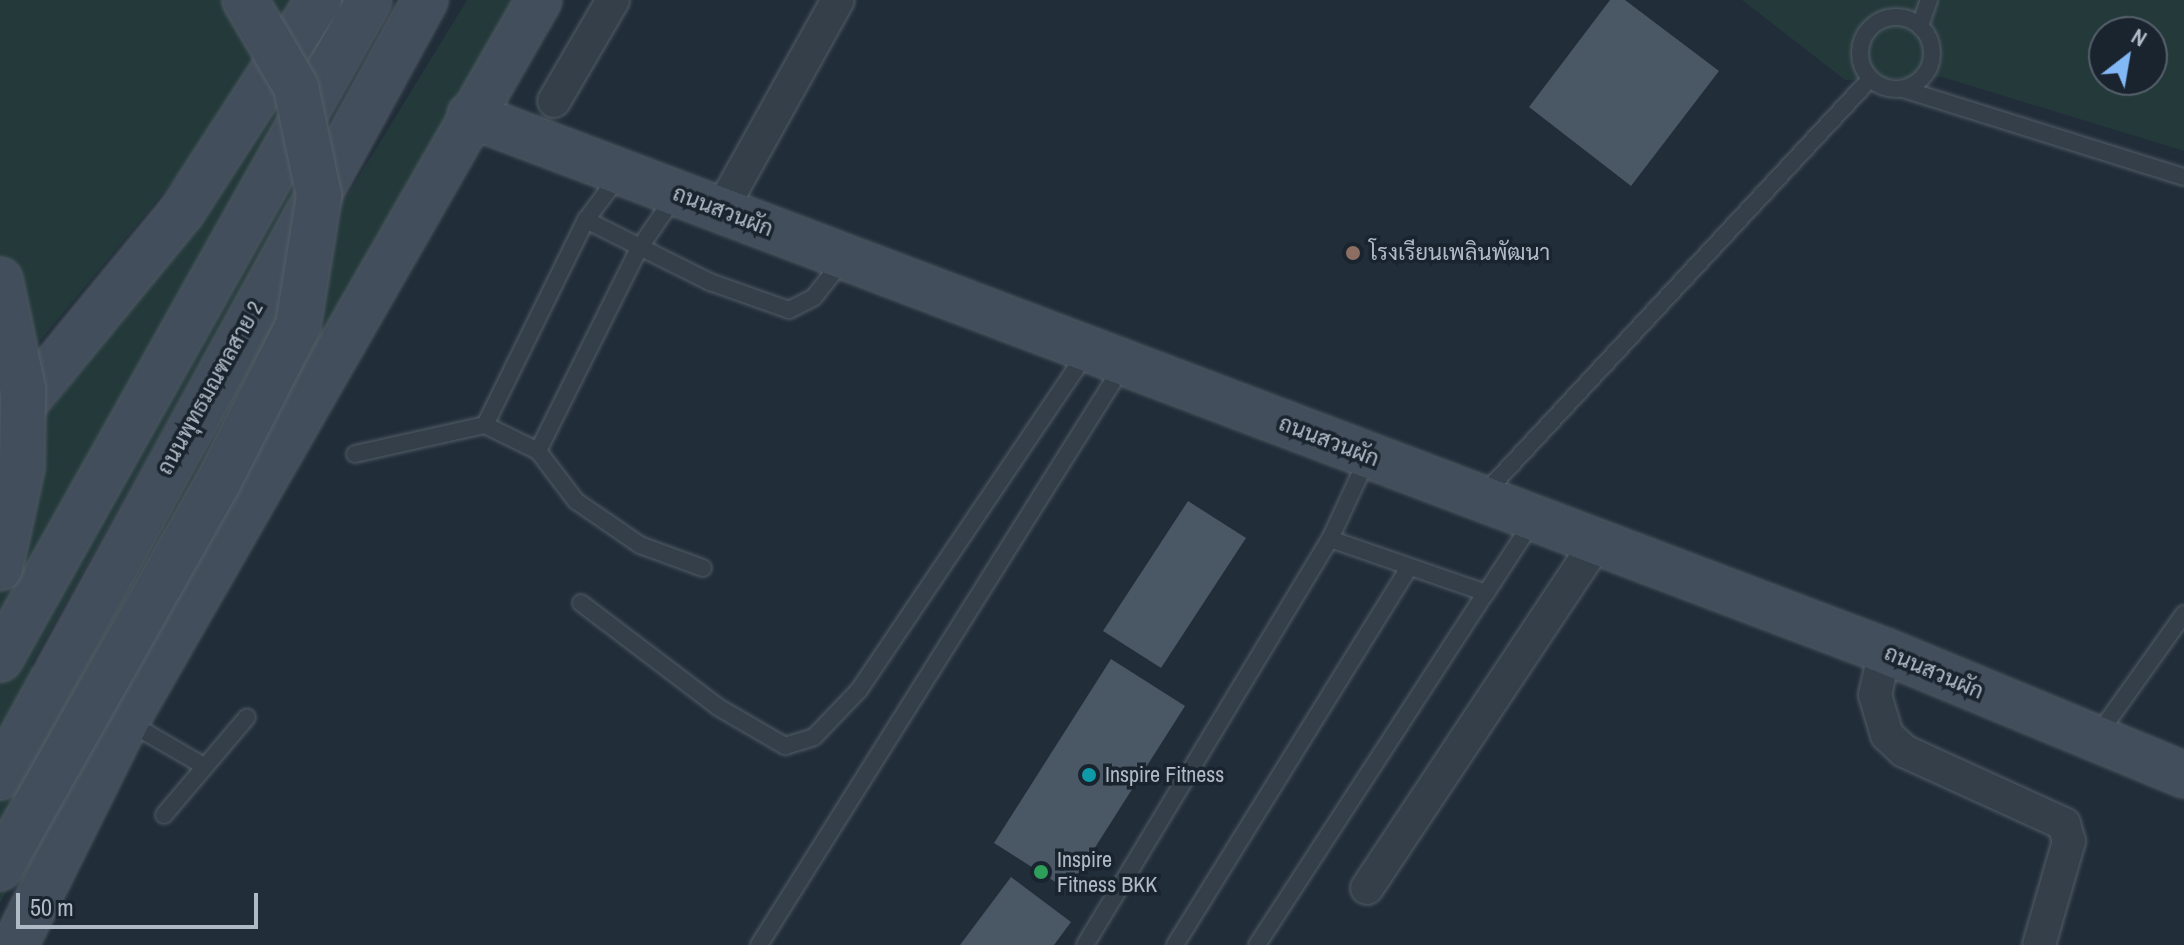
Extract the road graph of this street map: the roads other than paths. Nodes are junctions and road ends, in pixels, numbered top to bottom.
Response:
1 (245, 0) edge
2 (319, 0) edge
3 (369, 0) edge
4 (425, 0) edge
5 (539, 0) edge
6 (613, 0) edge
7 (838, 0) edge
8 (1929, 0) edge
9 (1920, 26) junction
10 (1870, 79) junction
11 (1903, 89) junction
12 (554, 101) dead end
13 (470, 115) junction
14 (621, 172) junction
15 (2184, 177) edge
16 (677, 193) junction
17 (721, 210) junction
18 (586, 220) junction
19 (638, 250) junction
20 (845, 258) junction
21 (0, 280) edge
22 (1107, 356) junction
23 (485, 425) junction
24 (0, 433) edge
25 (538, 451) junction
26 (355, 454) dead end
27 (1369, 456) junction
28 (1480, 498) junction
29 (1535, 518) junction
30 (1330, 539) junction
31 (1597, 542) junction
32 (1409, 567) junction
33 (0, 568) edge
34 (703, 568) dead end
35 (1486, 593) junction
36 (581, 603) dead end
37 (2184, 614) edge
38 (1885, 651) junction
39 (0, 659) edge
40 (247, 717) dead end
41 (126, 721) junction
42 (2094, 740) junction
43 (204, 766) junction
44 (2184, 775) edge
45 (0, 777) edge
46 (164, 815) dead end
47 (0, 868) edge
48 (1367, 888) dead end
49 (13, 936) edge
50 (1089, 944) edge
51 (759, 945) edge
52 (1175, 945) edge
53 (1257, 945) edge
54 (2039, 945) edge

1 - 47 main road, bridge
2 - 24 main road
3 - 39 main road
4 - 45 main road, ถนนพุทธมณฑลสาย 2
5 - 13 main road
6 - 12 street
7 - 17 street
8 - 9 lane
9 - 10 lane
9 - 11 lane
10 - 11 lane
10 - 28 lane
11 - 15 lane
13 - 14 main road, ถนนสวนผัก
13 - 41 main road
14 - 16 main road, ถนนสวนผัก
14 - 18 lane
16 - 17 main road, ถนนสวนผัก
16 - 19 lane
17 - 20 main road, ถนนสวนผัก
18 - 19 lane
18 - 23 lane
19 - 20 lane
19 - 25 lane
20 - 22 main road, ถนนสวนผัก
21 - 33 main road, bridge
22 - 27 main road, ถนนสวนผัก
22 - 36 lane
22 - 51 lane
23 - 25 lane
23 - 26 lane
25 - 34 lane
27 - 28 main road, ถนนสวนผัก
27 - 30 lane
28 - 29 main road, ถนนสวนผัก
29 - 31 main road, ถนนสวนผัก
29 - 35 lane
30 - 32 lane
30 - 50 lane
31 - 38 main road, ถนนสวนผัก
31 - 48 street
32 - 35 lane
32 - 52 lane
35 - 53 lane
37 - 42 lane
38 - 42 main road, ถนนสวนผัก
38 - 54 street
40 - 43 lane
41 - 43 lane
41 - 49 main road
42 - 44 main road, ถนนสวนผัก
43 - 46 lane

